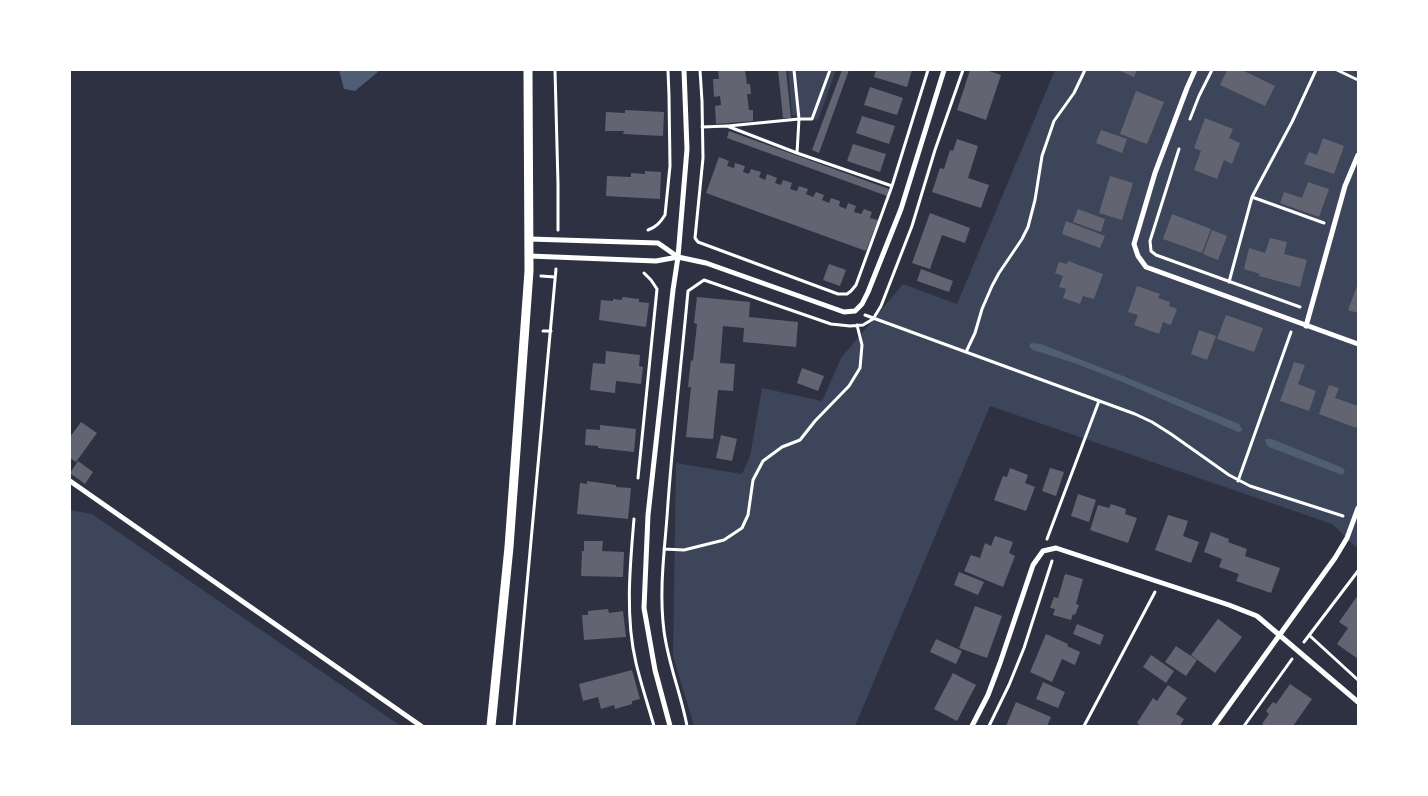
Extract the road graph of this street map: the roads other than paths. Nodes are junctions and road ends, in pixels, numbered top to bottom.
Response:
1 (528, 70) edge
2 (684, 70) edge
3 (944, 70) edge
4 (1195, 70) edge
5 (1358, 155) edge
6 (529, 239) junction
7 (529, 256) junction
8 (678, 257) junction
9 (1306, 326) junction
10 (1358, 344) edge
11 (70, 481) edge
12 (1358, 508) edge
13 (1280, 635) junction
14 (1358, 702) edge
15 (421, 726) edge
16 (492, 726) edge
17 (670, 726) edge
18 (972, 726) edge
19 (1214, 726) edge

1 - 6 street
2 - 8 street
3 - 8 street
4 - 9 street
5 - 9 street
6 - 7 street
6 - 8 street
7 - 8 street
7 - 16 street
8 - 17 street
9 - 10 street
11 - 15 street
12 - 13 street
13 - 14 street
13 - 18 street
13 - 19 street

